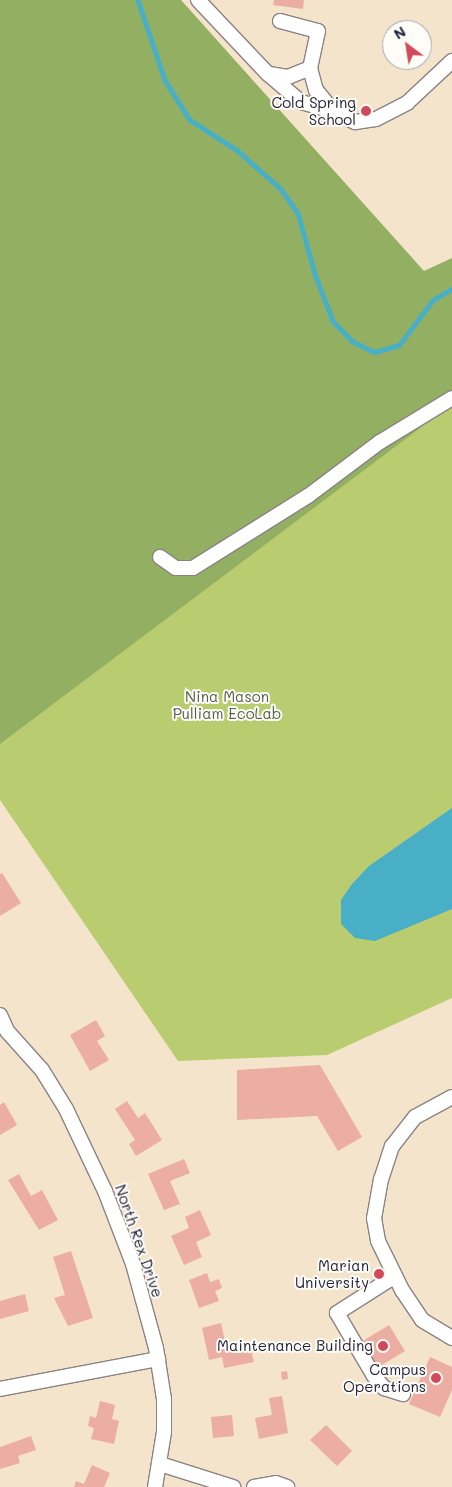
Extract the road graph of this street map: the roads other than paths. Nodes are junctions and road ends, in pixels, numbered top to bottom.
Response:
1 (198, 0) edge
2 (280, 21) dead end
3 (452, 61) edge
4 (310, 68) junction
5 (268, 74) junction
6 (333, 112) junction
7 (452, 398) edge
8 (160, 557) dead end
9 (0, 1015) edge
10 (3, 1033) edge
11 (452, 1097) edge
12 (395, 1276) junction
13 (452, 1338) edge
14 (158, 1359) junction
15 (0, 1389) edge
16 (403, 1394) dead end
17 (160, 1464) junction
18 (155, 1487) edge
19 (233, 1487) edge
20 (254, 1487) edge
21 (287, 1487) edge

1 - 5 street
2 - 4 street
3 - 6 street
4 - 5 street
4 - 6 street
5 - 6 street
7 - 8 street
9 - 10 street, North Rex Drive
10 - 14 street, North Rex Drive
11 - 12 street
12 - 13 street
12 - 16 street
14 - 15 street
14 - 17 street, North Rex Drive
17 - 18 street, North Rex Drive
17 - 19 street
20 - 21 street

